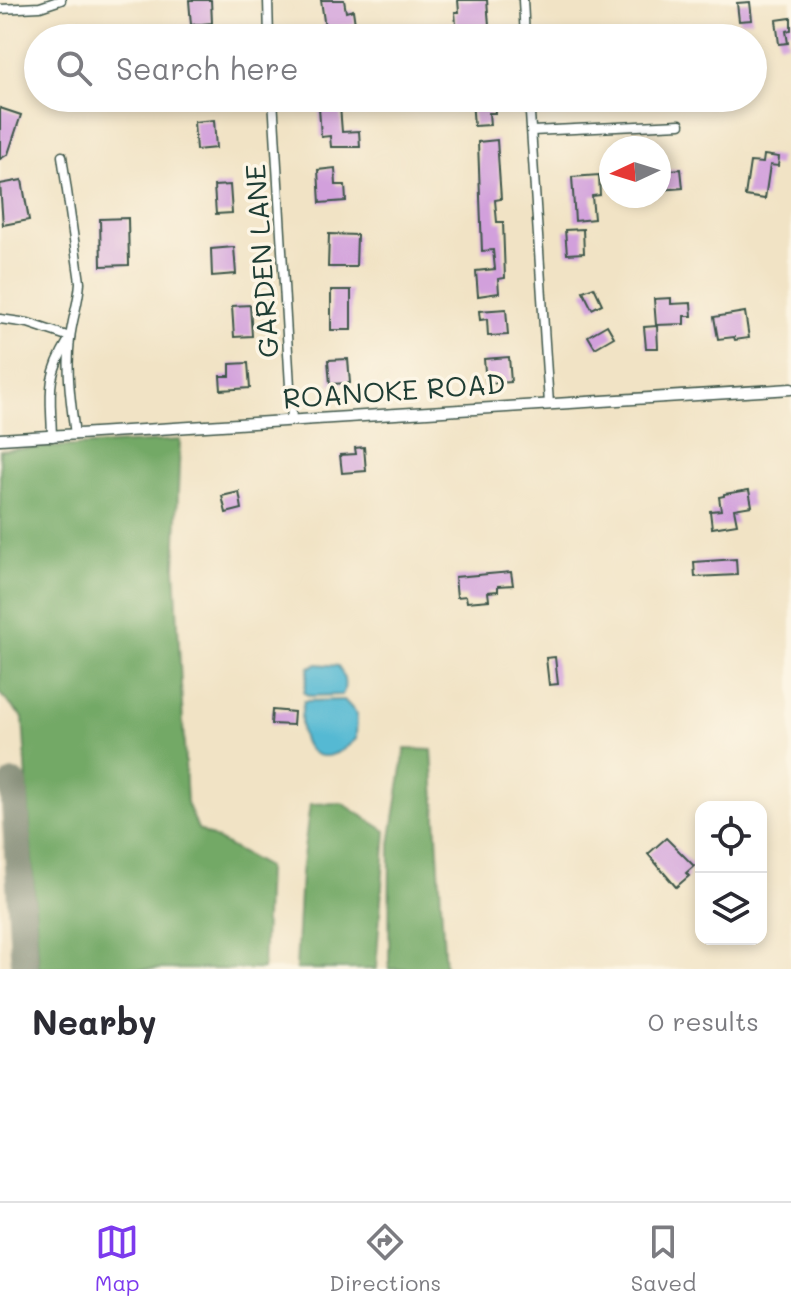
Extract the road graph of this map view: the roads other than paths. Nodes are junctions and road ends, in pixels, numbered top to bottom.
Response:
1 (61, 0) edge
2 (268, 0) edge
3 (523, 0) edge
4 (0, 9) edge
5 (269, 24) edge
6 (524, 24) edge
7 (274, 112) edge
8 (530, 112) edge
9 (680, 124) dead end
10 (532, 131) junction
11 (62, 156) dead end
12 (0, 319) edge
13 (70, 337) junction
14 (791, 389) edge
15 (549, 404) junction
16 (292, 420) junction
17 (75, 435) junction
18 (52, 437) junction
19 (0, 439) edge

1 - 4 street
2 - 5 street
3 - 6 street
7 - 16 street, GARDEN LANE
8 - 10 street
9 - 10 street
10 - 15 street
11 - 13 street
12 - 13 street
13 - 17 street
13 - 18 street
14 - 15 street, ROANOKE ROAD
15 - 16 street, ROANOKE ROAD
16 - 17 street, ROANOKE ROAD
17 - 18 street, ROANOKE ROAD
18 - 19 street, ROANOKE ROAD

